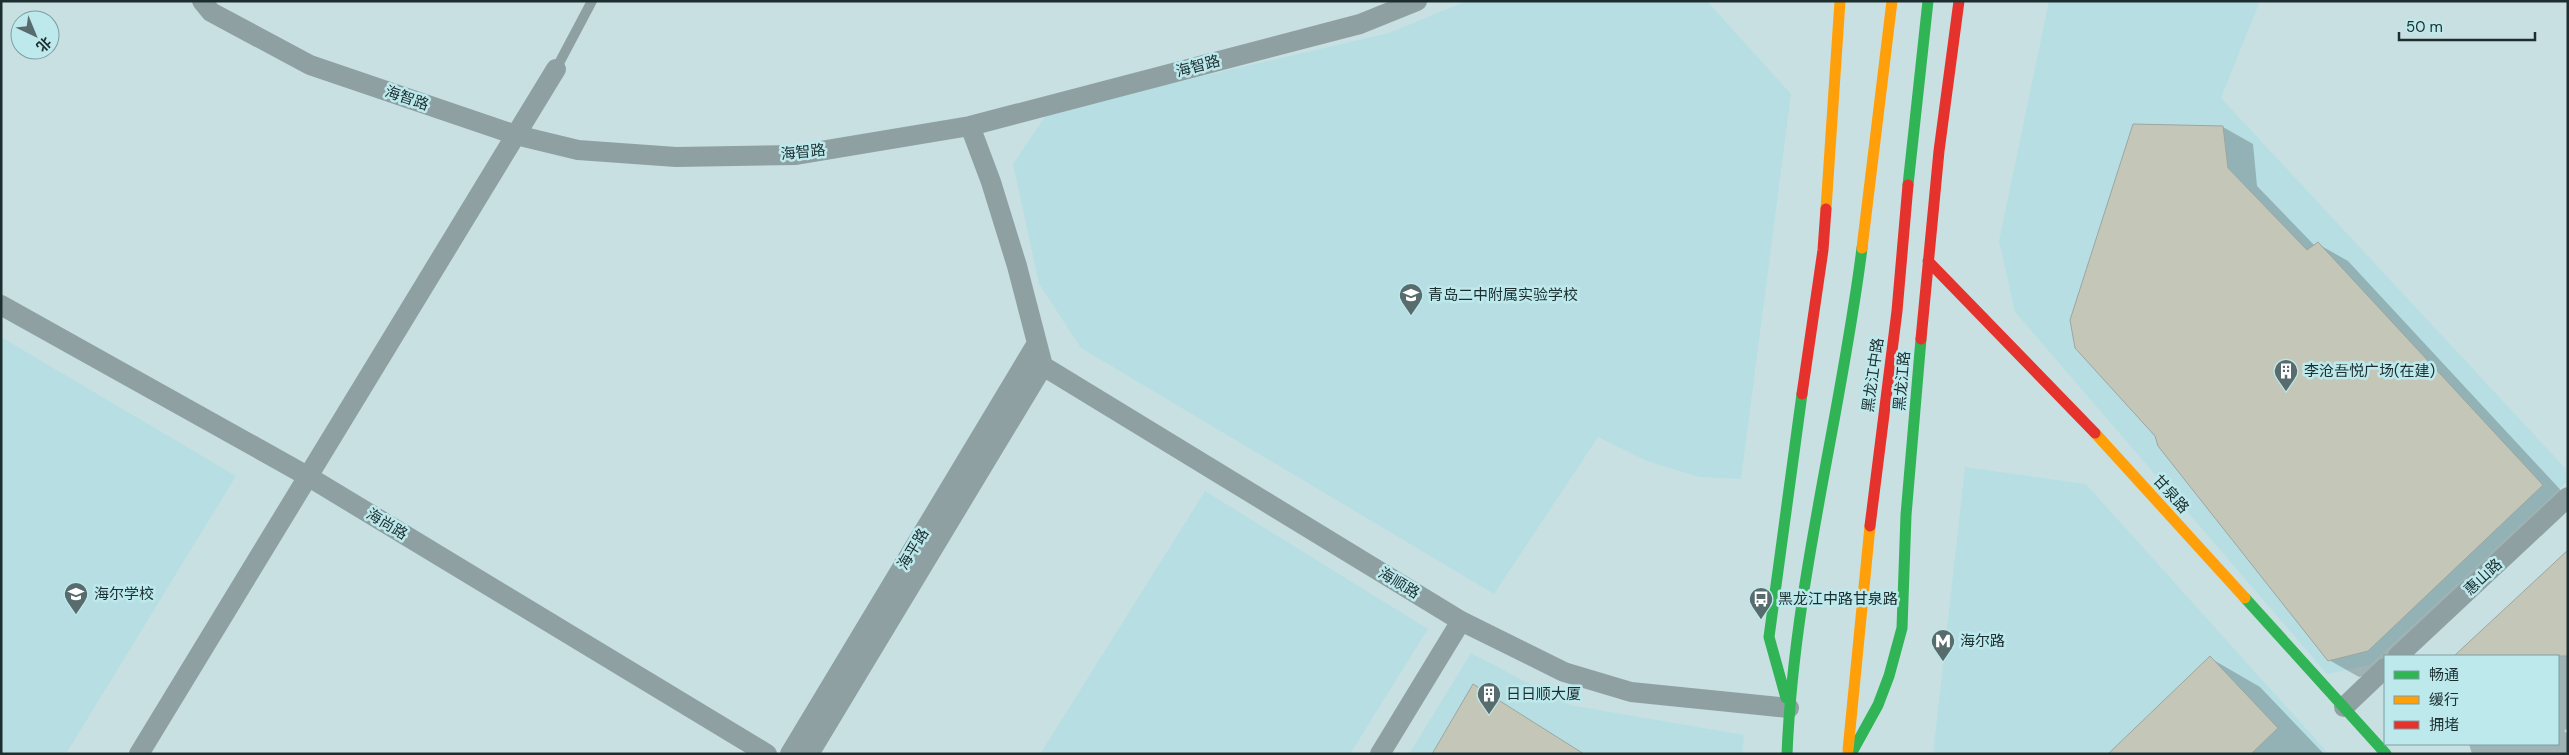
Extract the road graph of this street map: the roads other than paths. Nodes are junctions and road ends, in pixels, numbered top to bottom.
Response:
1 (202, 1) edge
2 (592, 1) edge
3 (1418, 1) edge
4 (1840, 1) edge
5 (1892, 1) edge
6 (1928, 1) edge
7 (1959, 1) edge
8 (1879, 13) dead end
9 (1934, 58) dead end
10 (556, 69) joint
11 (1882, 82) junction
12 (970, 126) junction
13 (516, 135) junction
14 (1912, 138) junction
15 (1928, 261) junction
16 (1, 305) edge
17 (1036, 345) junction
18 (1043, 366) junction
19 (309, 477) junction
20 (2568, 497) edge
21 (1461, 621) junction
22 (2399, 655) edge
23 (2384, 669) edge
24 (2344, 707) junction
25 (1789, 708) junction
26 (139, 754) edge
27 (767, 754) edge
28 (790, 754) edge
29 (809, 754) edge
30 (1380, 754) edge
31 (1776, 754) edge
32 (1787, 754) edge
33 (1849, 754) edge
34 (2386, 754) edge

1 - 13 street, 海智路
2 - 10 lane
3 - 12 street, 海智路
4 - 25 main road, 黑龙江中路
5 - 11 main road, 黑龙江中路
6 - 14 main road, 黑龙江中路
7 - 15 main road, 黑龙江路
8 - 11 main road
9 - 14 main road
10 - 13 street
11 - 25 main road, 黑龙江中路
12 - 13 street, 海智路
12 - 17 street
13 - 19 street
14 - 33 main road, 黑龙江中路
15 - 24 main road, 甘泉路
15 - 33 main road, 黑龙江路
16 - 19 street, 海尚路
17 - 18 street
17 - 28 street, 海平路
18 - 21 street, 海顺路
18 - 29 street, 海平路
19 - 26 street
19 - 27 street, 海尚路
20 - 22 street, 惠山路
21 - 25 street, 海顺路
21 - 30 street
23 - 24 street
24 - 34 main road, 甘泉路
25 - 31 lane
25 - 32 main road, 黑龙江中路

